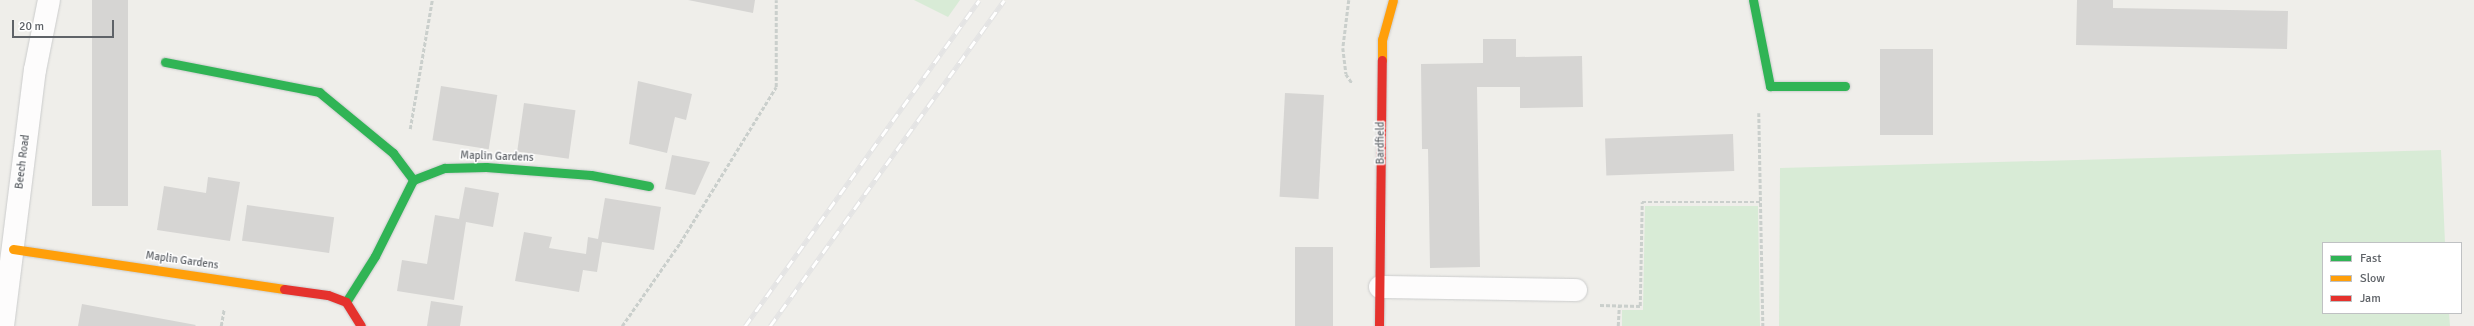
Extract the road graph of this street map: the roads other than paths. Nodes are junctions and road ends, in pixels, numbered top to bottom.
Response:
1 (49, 0) edge
2 (1392, 0) edge
3 (1753, 0) edge
4 (165, 62) dead end
5 (1845, 86) dead end
6 (413, 180) junction
7 (648, 186) dead end
8 (13, 249) junction
9 (1380, 287) junction
10 (1576, 290) dead end
11 (346, 302) junction
12 (2, 325) edge
13 (361, 326) edge
14 (1380, 326) edge

1 - 8 street, Beech Road
2 - 9 street, Bardfield
3 - 5 street
4 - 6 street
6 - 7 street, Maplin Gardens
6 - 11 street
8 - 11 street, Maplin Gardens
8 - 12 street, Beech Road
9 - 10 street
9 - 14 street, Bardfield
11 - 13 street

